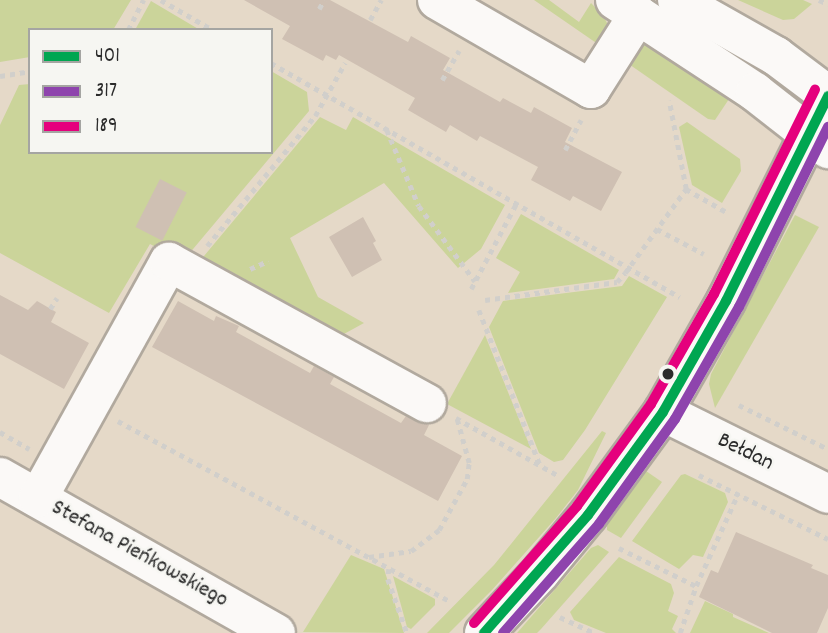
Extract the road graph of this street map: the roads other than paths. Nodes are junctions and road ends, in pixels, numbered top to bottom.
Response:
1 (437, 0) edge
2 (677, 0) edge
3 (627, 8) edge
4 (828, 96) edge
5 (818, 142) edge
6 (442, 411) road end
7 (663, 412) junction
8 (0, 477) edge
9 (828, 494) edge
10 (38, 498) junction
11 (276, 633) edge
12 (484, 633) edge

1 - 3 street
2 - 4 street
3 - 5 street
4 - 5 street
5 - 7 street
6 - 10 street
7 - 9 street, Bełdan
7 - 12 street
8 - 10 street, Stefana Pieńkowskiego
10 - 11 street, Stefana Pieńkowskiego

